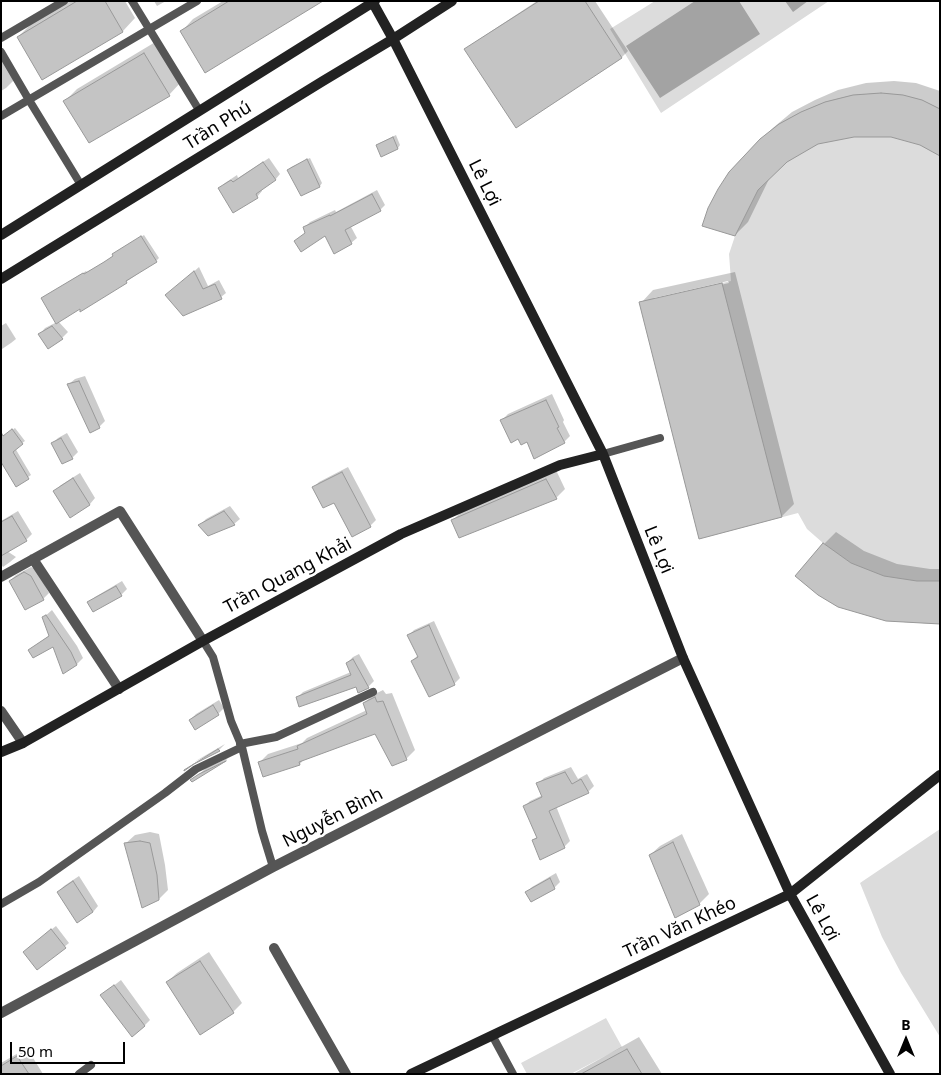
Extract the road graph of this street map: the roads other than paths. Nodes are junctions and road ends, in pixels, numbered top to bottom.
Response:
1 (64, 1) edge
2 (132, 1) edge
3 (197, 1) edge
4 (452, 1) edge
5 (374, 2) edge
6 (150, 30) junction
7 (1, 38) edge
8 (393, 39) junction
9 (1, 52) edge
10 (29, 100) junction
11 (199, 110) junction
12 (1, 116) edge
13 (82, 185) junction
14 (1, 235) edge
15 (1, 266) edge
16 (4, 278) edge
17 (660, 438) dead end
18 (602, 454) junction
19 (33, 559) junction
20 (1, 576) edge
21 (203, 641) junction
22 (683, 658) junction
23 (119, 689) junction
24 (373, 692) dead end
25 (1, 710) edge
26 (23, 743) junction
27 (241, 746) junction
28 (1, 752) edge
29 (940, 775) edge
30 (273, 867) junction
31 (790, 894) junction
32 (1, 904) edge
33 (274, 948) dead end
34 (1, 1013) edge
35 (492, 1035) junction
36 (91, 1066) dead end
37 (79, 1074) edge
38 (346, 1074) edge
39 (411, 1074) edge
40 (514, 1074) edge
41 (890, 1074) edge

1 - 7 lane
2 - 6 lane
3 - 6 lane
4 - 8 street, Trần Phú
5 - 8 street, Lê Lợi
5 - 11 street, Trần Phú
6 - 10 lane
6 - 11 lane
8 - 16 street, Trần Phú
8 - 18 street, Lê Lợi
9 - 10 lane
10 - 12 lane
10 - 13 lane
11 - 13 street, Trần Phú
13 - 14 street, Trần Phú
15 - 16 street
17 - 18 lane
18 - 21 street, Trần Quang Khải
18 - 22 street, Lê Lợi
19 - 20 street
19 - 21 street
19 - 23 street
21 - 23 street, Trần Quang Khải
21 - 27 lane
22 - 30 street, Nguyễn Bình
22 - 31 street, Lê Lợi
23 - 26 street, Trần Quang Khải
24 - 27 lane
25 - 26 street
26 - 28 street, Trần Quang Khải
27 - 30 lane
27 - 32 lane
29 - 31 street, Trần Văn Khéo
30 - 34 street, Nguyễn Bình
31 - 35 street, Trần Văn Khéo
31 - 41 street, Lê Lợi
33 - 38 street
35 - 39 street, Trần Văn Khéo
35 - 40 lane
36 - 37 lane

